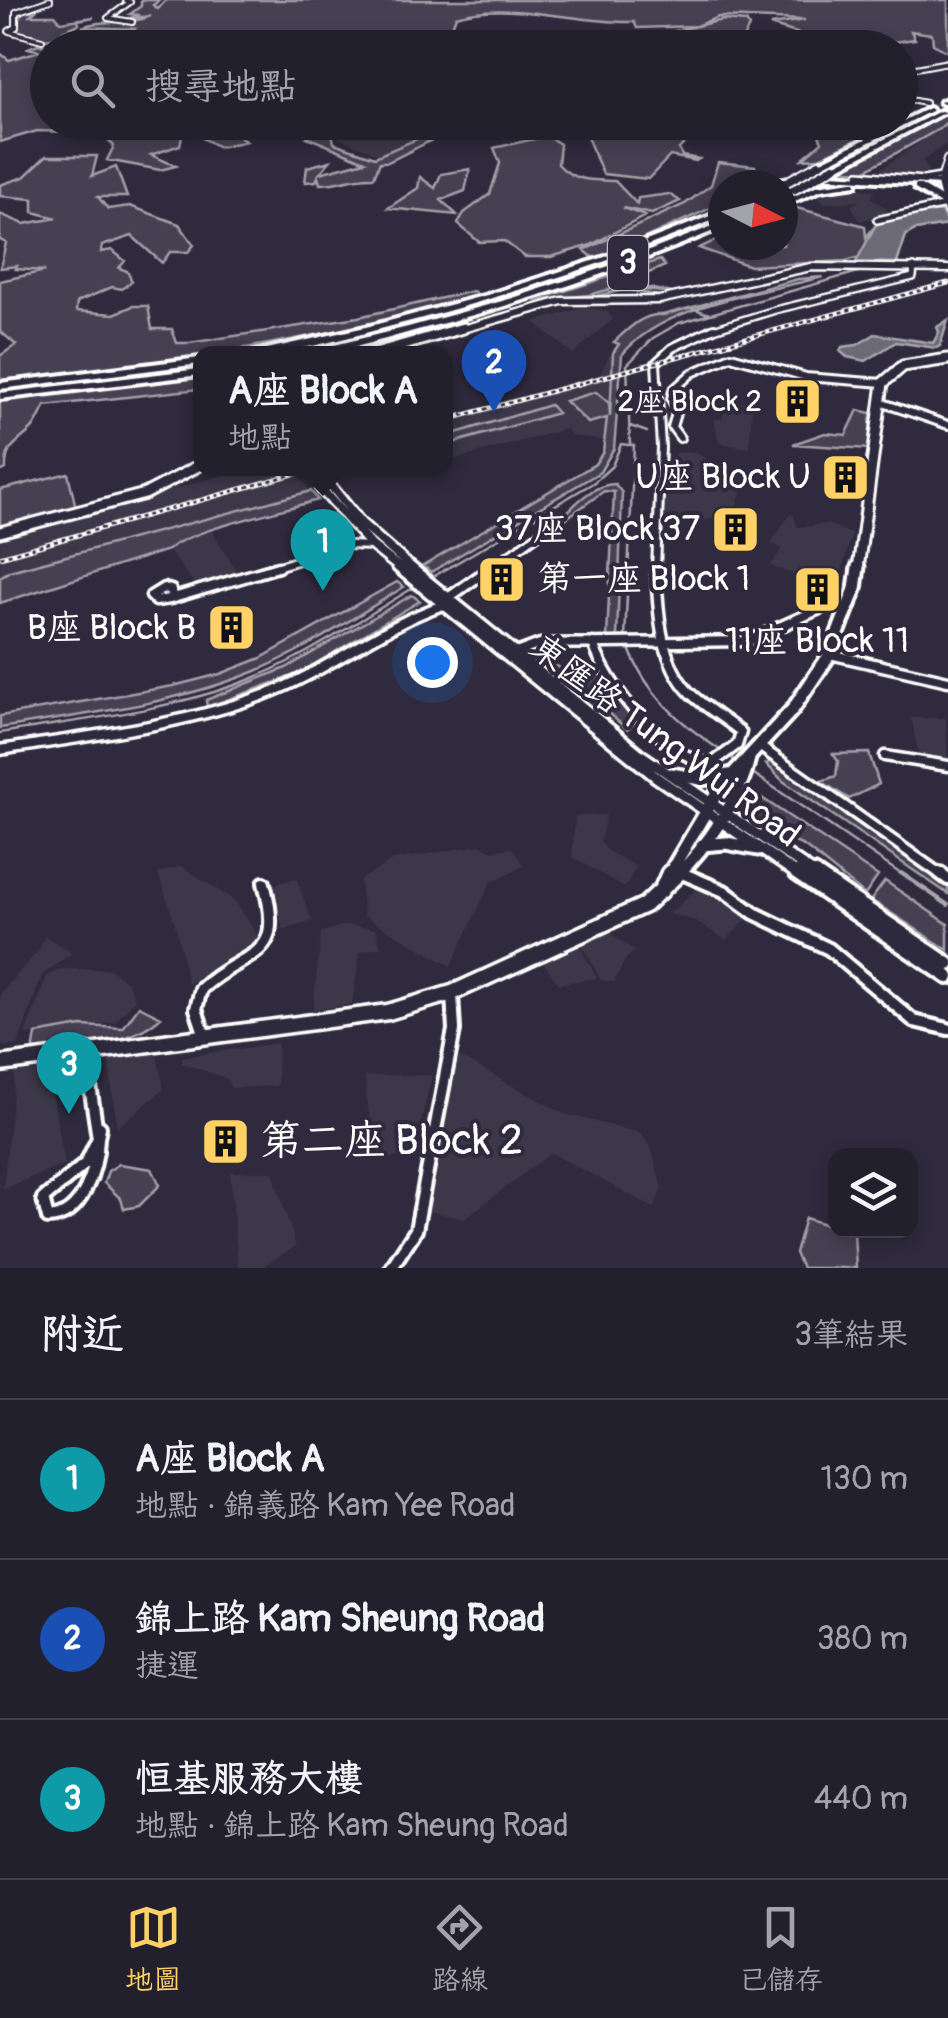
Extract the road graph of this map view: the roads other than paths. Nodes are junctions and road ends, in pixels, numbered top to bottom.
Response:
1 (50, 0) edge
2 (126, 0) edge
3 (132, 22) dead end
4 (30, 37) edge
5 (948, 62) edge
6 (918, 67) edge
7 (918, 103) edge
8 (944, 105) tunnel mouth
9 (927, 106) joint
10 (918, 111) edge
11 (918, 120) edge
12 (863, 140) edge
13 (882, 140) edge
14 (948, 160) edge
15 (859, 174) dead end
16 (798, 175) edge
17 (798, 178) edge
18 (798, 187) edge
19 (945, 193) edge
20 (798, 198) edge
21 (708, 218) edge
22 (876, 220) dead end
23 (708, 230) edge
24 (708, 239) edge
25 (909, 270) junction
26 (948, 272) edge
27 (532, 295) junction
28 (289, 346) edge
29 (337, 346) edge
30 (400, 346) edge
31 (421, 346) edge
32 (948, 359) edge
33 (193, 363) edge
34 (193, 373) edge
35 (883, 383) junction
36 (0, 386) edge
37 (0, 396) edge
38 (880, 402) junction
39 (948, 425) edge
40 (680, 438) dead end
41 (193, 470) edge
42 (547, 528) dead end
43 (0, 532) edge
44 (357, 532) junction
45 (350, 545) junction
46 (372, 546) junction
47 (402, 566) junction
48 (172, 595) dead end
49 (444, 602) junction
50 (847, 608) junction
51 (665, 641) junction
52 (594, 643) junction
53 (516, 652) junction
54 (830, 654) junction
55 (948, 681) edge
56 (0, 750) edge
57 (754, 752) junction
58 (885, 756) dead end
59 (948, 766) edge
60 (671, 774) junction
61 (730, 774) junction
62 (708, 807) junction
63 (725, 810) junction
64 (717, 822) junction
65 (702, 845) junction
66 (758, 848) junction
67 (682, 873) junction
68 (948, 879) edge
69 (264, 883) dead end
70 (661, 891) junction
71 (948, 964) edge
72 (948, 977) edge
73 (452, 993) junction
74 (948, 1029) edge
75 (205, 1036) junction
76 (85, 1053) junction
77 (0, 1064) edge
78 (100, 1127) junction
79 (393, 1267) edge

1 - 4 street
2 - 3 street
5 - 6 street
7 - 9 street
8 - 11 highway, bridge
9 - 10 highway, bridge
12 - 16 highway, bridge
13 - 18 highway, bridge
14 - 19 main road
15 - 19 street
17 - 19 highway
19 - 20 highway
19 - 22 street
21 - 28 highway, 3
23 - 27 highway, 3
24 - 27 highway
25 - 26 main road
25 - 30 main road
25 - 31 main road
25 - 51 street
27 - 29 highway, 3
32 - 35 main road
33 - 36 highway
34 - 37 highway
35 - 38 main road
35 - 40 street
38 - 39 street
38 - 50 main road
41 - 43 main road
42 - 49 street
44 - 45 street
44 - 46 street, 東匯路 Tung Wui Road
44 - 47 street, 東匯路 Tung Wui Road
45 - 46 street
45 - 48 street
46 - 47 street, 東匯路 Tung Wui Road
47 - 49 street, 東匯路 Tung Wui Road
49 - 53 street, 東匯路 Tung Wui Road
49 - 56 street
49 - 62 street, 東匯路 Tung Wui Road
50 - 51 street
50 - 54 main road
51 - 52 street
51 - 52 street
52 - 53 street
53 - 60 street, 東匯路 Tung Wui Road
54 - 55 street
54 - 57 main road
57 - 61 main road
57 - 63 main road
57 - 68 street
58 - 59 street
60 - 61 main road
60 - 62 street, 東匯路 Tung Wui Road
61 - 62 main road
62 - 63 street, 東匯路 Tung Wui Road
62 - 64 street, 東匯路 Tung Wui Road
62 - 70 main road
63 - 64 main road
63 - 71 street, 東匯路 Tung Wui Road
64 - 65 main road
64 - 66 street, 東匯路 Tung Wui Road
65 - 66 main road
65 - 67 main road
66 - 72 street, 東匯路 Tung Wui Road
67 - 70 main road
67 - 74 street
69 - 75 street
70 - 73 main road
73 - 75 main road
73 - 79 street
75 - 76 main road
76 - 77 main road
76 - 78 street
78 - 78 street

